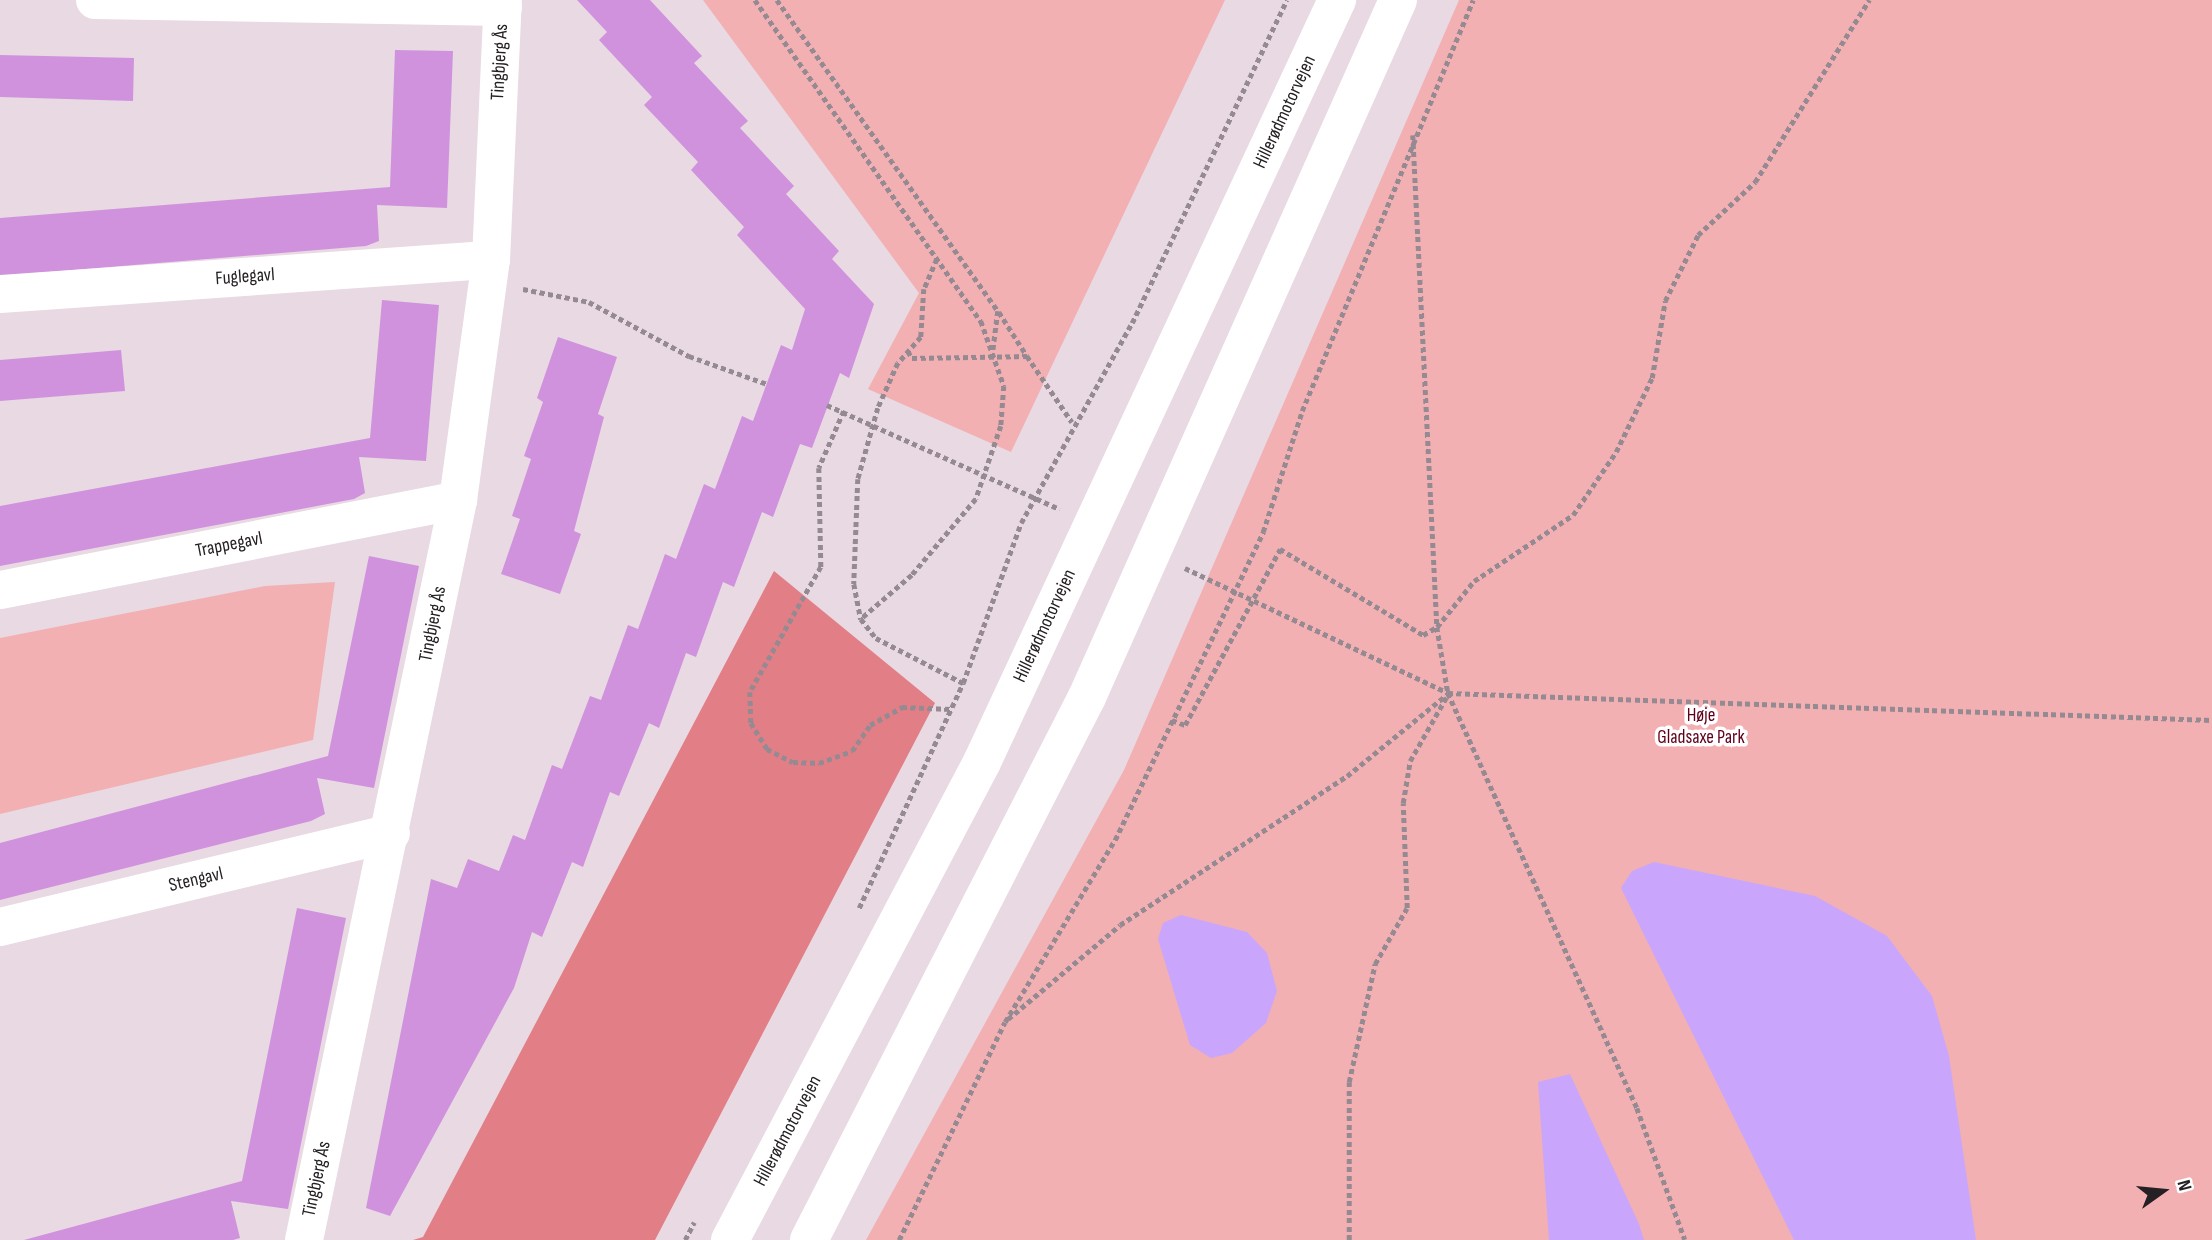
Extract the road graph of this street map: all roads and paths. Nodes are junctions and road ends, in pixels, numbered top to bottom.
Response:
1 (95, 0) edge
2 (755, 0) edge
3 (778, 0) edge
4 (1287, 0) edge
5 (1337, 0) edge
6 (1398, 0) edge
7 (1473, 0) edge
8 (1869, 0) edge
9 (503, 4) edge
10 (1413, 134) junction
11 (938, 259) junction
12 (489, 272) junction
13 (0, 294) edge
14 (998, 311) junction
15 (908, 351) junction
16 (993, 352) junction
17 (1027, 356) junction
18 (767, 384) dead end
19 (828, 405) dead end
20 (844, 411) junction
21 (1072, 422) junction
22 (876, 423) junction
23 (885, 426) dead end
24 (457, 500) junction
25 (0, 590) edge
26 (861, 619) junction
27 (1437, 627) junction
28 (1368, 655) dead end
29 (963, 683) junction
30 (1448, 693) junction
31 (951, 709) junction
32 (1172, 720) junction
33 (2212, 720) edge
34 (391, 833) junction
35 (855, 919) dead end
36 (0, 927) edge
37 (1005, 1022) junction
38 (698, 1216) dead end
39 (304, 1240) edge
40 (684, 1240) edge
41 (730, 1240) edge
42 (809, 1240) edge
43 (899, 1240) edge
44 (1349, 1240) edge
45 (1685, 1240) edge

1 - 9 main road
2 - 11 path
3 - 14 path
4 - 21 path
5 - 41 main road, Hillerødmotorvejen
6 - 42 main road
7 - 10 path
8 - 27 path
9 - 12 main road, Tingbjerg Ås
10 - 27 path
10 - 32 path
11 - 15 path
11 - 16 path
12 - 13 main road, Fuglegavl
12 - 18 path
12 - 24 main road, Tingbjerg Ås
14 - 16 path
14 - 17 path
15 - 16 path
15 - 22 path
16 - 17 path
16 - 26 path
17 - 21 path
19 - 20 path
20 - 22 path
20 - 31 path
21 - 29 path
22 - 23 path
22 - 26 path
24 - 25 main road, Trappegavl
24 - 34 main road, Tingbjerg Ås
26 - 29 path
27 - 30 path
27 - 32 path
28 - 30 path
29 - 31 path
30 - 33 path
30 - 37 path
30 - 44 path
30 - 45 path
31 - 35 path
32 - 37 path
34 - 36 main road, Stengavl
34 - 39 main road, Tingbjerg Ås
37 - 43 path
38 - 40 path

